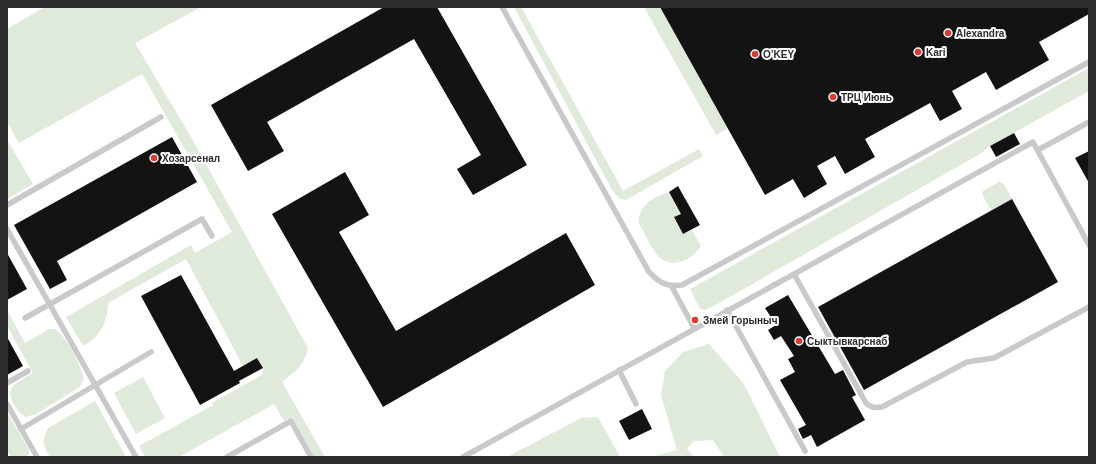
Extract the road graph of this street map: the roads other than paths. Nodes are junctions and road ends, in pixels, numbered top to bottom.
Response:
1 (502, 7) edge
2 (1089, 62) edge
3 (161, 117) dead end
4 (1089, 122) edge
5 (1038, 150) junction
6 (7, 205) edge
7 (7, 229) edge
8 (212, 236) dead end
9 (1089, 245) edge
10 (794, 274) junction
11 (672, 287) junction
12 (50, 304) junction
13 (1089, 307) edge
14 (728, 310) junction
15 (25, 318) dead end
16 (694, 328) junction
17 (151, 352) dead end
18 (619, 370) junction
19 (28, 371) dead end
20 (7, 383) edge
21 (95, 384) junction
22 (7, 404) edge
23 (636, 404) dead end
24 (21, 429) junction
25 (805, 451) dead end
26 (37, 457) edge
27 (136, 457) edge
28 (227, 457) edge
29 (311, 457) edge
30 (463, 457) edge

1 - 11 lane
2 - 11 lane
3 - 6 lane
4 - 5 lane
5 - 9 lane
5 - 10 lane
7 - 12 lane
8 - 12 lane
10 - 13 lane
10 - 14 lane
11 - 16 lane
12 - 15 lane
12 - 21 lane
14 - 16 lane
14 - 25 lane
16 - 18 lane
17 - 21 lane
18 - 23 lane
18 - 30 lane
19 - 20 lane
21 - 24 lane
21 - 27 lane
22 - 24 lane
24 - 26 lane
28 - 29 lane

